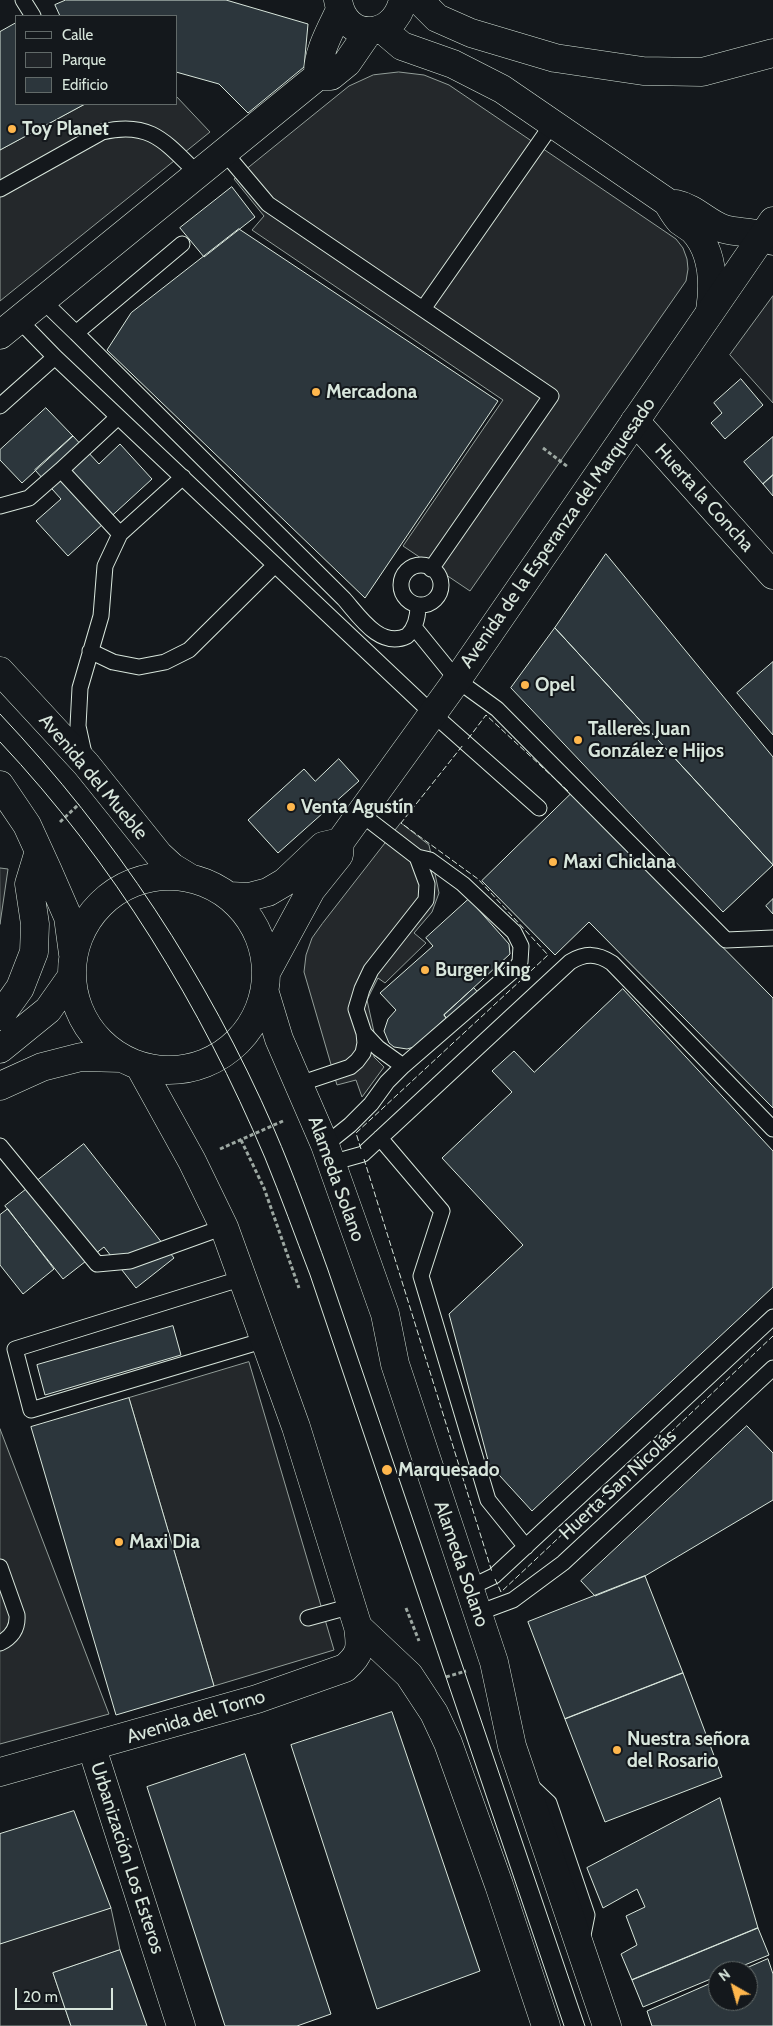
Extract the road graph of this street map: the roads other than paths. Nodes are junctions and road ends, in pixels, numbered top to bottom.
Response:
1 (23, 0) edge
2 (403, 0) edge
3 (339, 5) edge
4 (428, 9) edge
5 (32, 15) edge
6 (376, 30) junction
7 (773, 53) edge
8 (318, 76) junction
9 (502, 89) junction
10 (553, 123) junction
11 (225, 153) junction
12 (199, 175) junction
13 (0, 189) edge
14 (666, 202) junction
15 (770, 232) edge
16 (182, 244) dead end
17 (43, 301) junction
18 (423, 309) junction
19 (710, 311) junction
20 (9, 328) edge
21 (76, 333) junction
22 (55, 357) junction
23 (0, 406) edge
24 (118, 416) junction
25 (635, 421) junction
26 (61, 470) junction
27 (183, 477) junction
28 (0, 506) edge
29 (120, 534) junction
30 (275, 565) junction
31 (431, 568) junction
32 (773, 575) edge
33 (418, 605) junction
34 (414, 627) junction
35 (90, 651) junction
36 (0, 671) edge
37 (457, 680) junction
38 (433, 714) junction
39 (86, 764) junction
40 (0, 786) edge
41 (539, 808) dead end
42 (360, 814) junction
43 (340, 842) junction
44 (39, 851) junction
45 (417, 858) junction
46 (190, 878) junction
47 (229, 896) junction
48 (773, 938) edge
49 (73, 966) junction
50 (266, 982) junction
51 (0, 1016) edge
52 (364, 1033) junction
53 (0, 1049) edge
54 (130, 1062) junction
55 (403, 1066) junction
56 (299, 1084) junction
57 (0, 1086) edge
58 (773, 1129) edge
59 (380, 1138) junction
60 (2, 1149) edge
61 (328, 1154) junction
62 (224, 1227) junction
63 (242, 1278) junction
64 (773, 1317) edge
65 (265, 1340) junction
66 (773, 1368) edge
67 (526, 1547) junction
68 (0, 1567) edge
69 (469, 1588) junction
70 (478, 1613) junction
71 (355, 1617) junction
72 (308, 1618) dead end
73 (0, 1643) edge
74 (92, 1748) junction
75 (0, 1772) edge
76 (181, 2026) edge
77 (546, 2026) edge
78 (607, 2026) edge

1 - 5 lane
2 - 6 street
3 - 6 street
3 - 8 street
4 - 7 street
4 - 9 street
6 - 8 street
6 - 9 street
8 - 11 street
9 - 10 street
10 - 14 street
10 - 18 lane
11 - 12 street
11 - 18 lane
12 - 13 lane
12 - 17 street
14 - 15 street
14 - 19 street
15 - 19 street, Avenida de la Esperanza del Marquesado
16 - 21 lane
17 - 20 street
17 - 21 lane
18 - 31 lane
19 - 25 street, Avenida de la Esperanza del Marquesado
20 - 22 lane
21 - 34 lane
22 - 23 lane
22 - 24 lane
24 - 26 lane
24 - 27 lane
25 - 32 street, Huerta la Concha
25 - 37 street, Avenida de la Esperanza del Marquesado
26 - 28 lane
26 - 29 lane
27 - 29 lane
27 - 30 lane
29 - 35 lane
30 - 35 lane
30 - 38 lane
31 - 33 lane
31 - 33 lane
33 - 34 lane
34 - 37 lane
35 - 39 lane
36 - 39 street, Avenida del Mueble
37 - 38 street, Avenida de la Esperanza del Marquesado
37 - 48 lane
38 - 41 lane
38 - 42 street, Avenida de la Esperanza del Marquesado
39 - 46 street, Avenida del Mueble
40 - 44 street
42 - 43 street, Avenida de la Esperanza del Marquesado
42 - 45 lane
43 - 47 street
43 - 50 street, Avenida de la Esperanza del Marquesado
44 - 49 street
44 - 51 street
45 - 52 lane
45 - 55 lane
46 - 47 street
46 - 49 street
47 - 50 street, Alameda Solano
49 - 53 street
49 - 54 street
50 - 54 street, Avenida de la Esperanza del Marquesado
50 - 56 street, Alameda Solano
52 - 55 lane
52 - 56 lane
54 - 57 street, Avenida de la Esperanza del Marquesado
54 - 62 street
55 - 61 lane
56 - 61 street, Alameda Solano
58 - 59 lane
59 - 61 lane
59 - 67 lane
60 - 62 lane
61 - 69 street, Alameda Solano
62 - 63 street
63 - 65 street
63 - 65 lane
64 - 67 lane
65 - 71 street
66 - 70 lane, Huerta San Nicolás
67 - 69 lane
68 - 73 lane
69 - 70 street, Alameda Solano
70 - 78 street, Alameda Solano
71 - 72 lane
71 - 74 street, Avenida del Torno
71 - 77 street
74 - 75 street, Avenida del Torno
74 - 76 street, Urbanización Los Esteros

